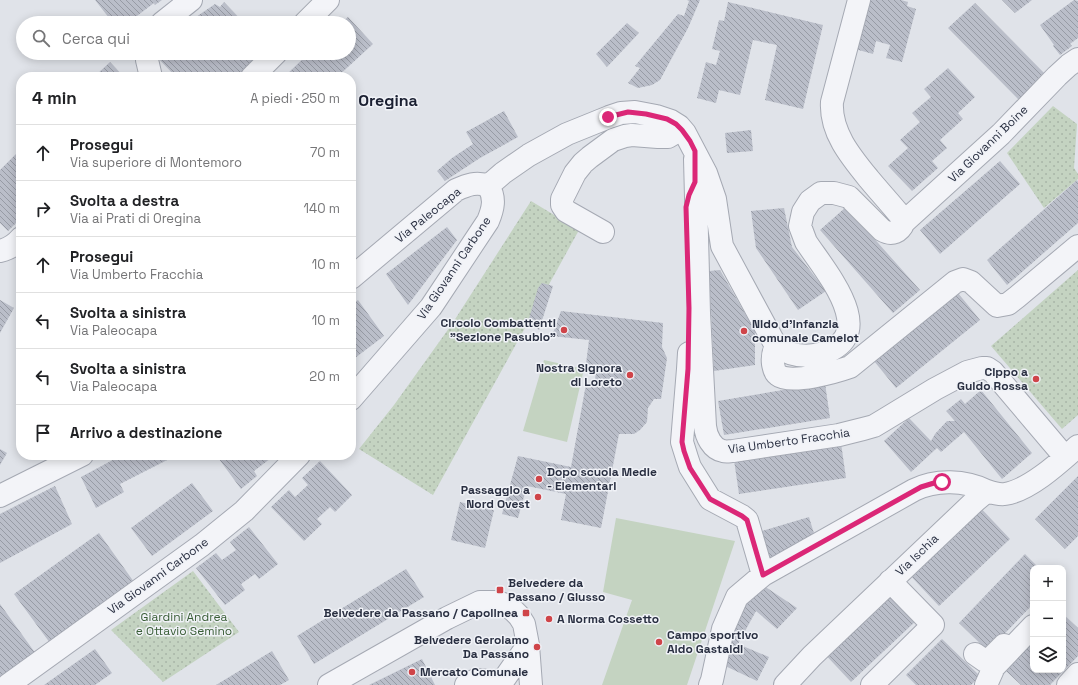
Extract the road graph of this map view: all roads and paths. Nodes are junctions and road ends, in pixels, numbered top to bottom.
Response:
1 (191, 0) edge
2 (328, 0) edge
3 (859, 0) edge
4 (171, 16) edge
5 (312, 16) edge
6 (147, 60) edge
7 (269, 60) edge
8 (1075, 63) edge
9 (150, 72) edge
10 (257, 72) edge
11 (679, 126) junction
12 (695, 151) junction
13 (695, 182) junction
14 (488, 186) junction
15 (904, 222) junction
16 (603, 232) dead end
17 (16, 244) edge
18 (1078, 246) edge
19 (0, 251) edge
20 (356, 274) edge
21 (776, 346) junction
22 (356, 393) edge
23 (1072, 452) edge
24 (294, 460) edge
25 (50, 462) edge
26 (987, 491) junction
27 (0, 496) edge
28 (763, 575) junction
29 (890, 581) junction
30 (1030, 624) edge
31 (1030, 628) edge
32 (528, 645) junction
33 (975, 654) dead end
34 (1078, 674) edge
35 (798, 680) edge
36 (501, 684) edge
37 (8, 685) edge
38 (330, 685) edge
39 (466, 685) edge
40 (531, 685) edge
41 (710, 685) edge
42 (872, 685) edge
43 (986, 685) edge
44 (1068, 685) edge

1 - 4 street
2 - 5 street
3 - 15 street
6 - 9 street
7 - 10 street
8 - 15 street, Via Giovanni Boine
11 - 12 street
11 - 14 street
11 - 16 street
12 - 13 street, Via Umberto Fracchia
12 - 21 street
13 - 23 street, Via Umberto Fracchia
13 - 28 street
14 - 20 street, Via Paleocapa
14 - 22 street, Via Giovanni Carbone
15 - 21 street, Via Giovanni Boine
17 - 19 street
18 - 21 street
23 - 26 street
24 - 37 street, Via Giovanni Carbone
25 - 27 street
26 - 28 street
26 - 29 street, Via Ischia
28 - 41 street
29 - 35 street, Via Ischia
29 - 42 street
30 - 33 street
31 - 43 street
32 - 36 street
32 - 38 street
32 - 40 street
34 - 44 street
36 - 39 street

